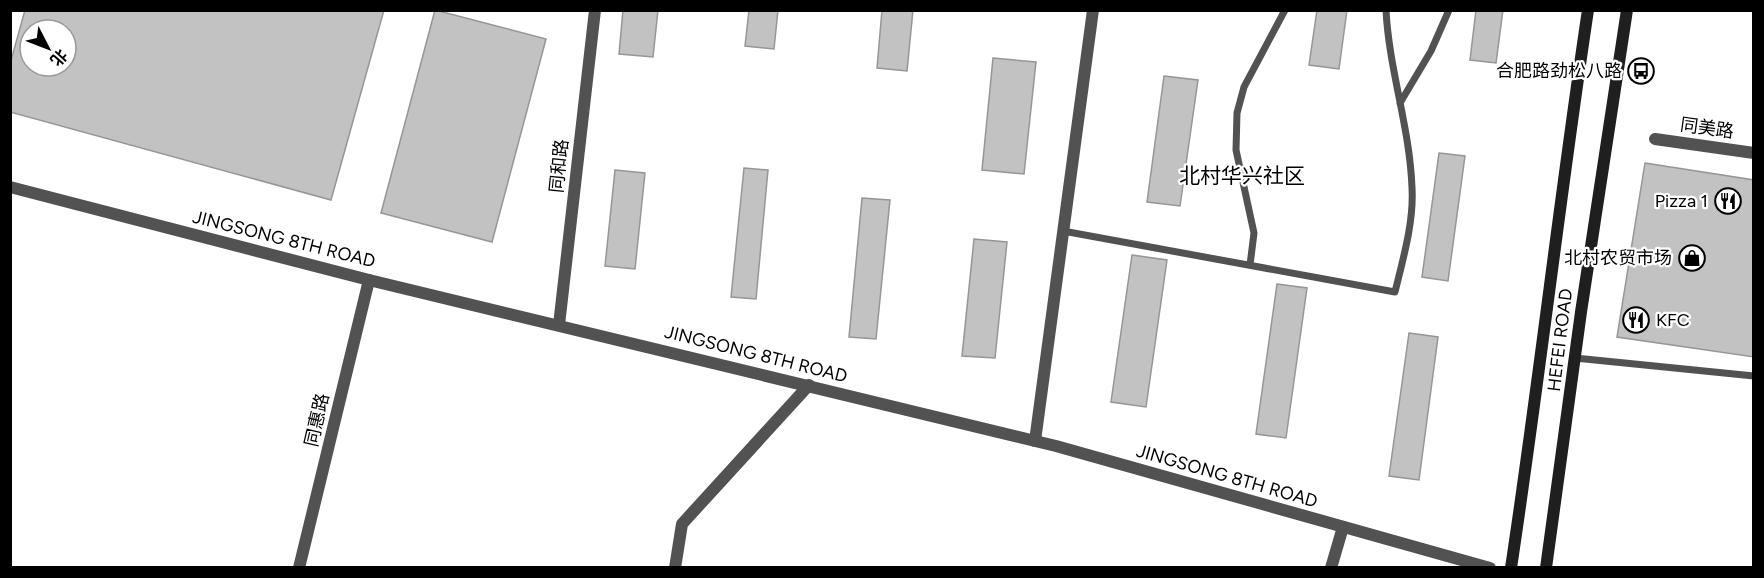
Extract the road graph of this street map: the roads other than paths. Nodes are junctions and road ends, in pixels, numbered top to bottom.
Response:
1 (595, 10) edge
2 (1093, 10) edge
3 (1285, 10) edge
4 (1386, 10) edge
5 (1449, 10) edge
6 (1588, 10) edge
7 (1627, 10) edge
8 (1400, 103) junction
9 (1655, 139) dead end
10 (1754, 153) edge
11 (10, 187) edge
12 (1063, 231) junction
13 (1250, 266) junction
14 (369, 279) junction
15 (560, 325) junction
16 (1575, 358) junction
17 (1754, 376) edge
18 (809, 385) junction
19 (1035, 441) junction
20 (1343, 527) junction
21 (299, 567) edge
22 (675, 567) edge
23 (1331, 567) edge
24 (1490, 567) edge
25 (1511, 567) edge
26 (1546, 567) edge

1 - 15 street, 同和路
2 - 12 street
3 - 13 lane
4 - 8 lane
5 - 8 lane
6 - 25 main road, HEFEI ROAD
7 - 16 main road, HEFEI ROAD
8 - 13 lane
9 - 10 street, 同美路
11 - 14 street, JINGSONG 8TH ROAD
12 - 13 lane
12 - 19 street
14 - 15 street, JINGSONG 8TH ROAD
14 - 21 street, 同惠路
15 - 18 street, JINGSONG 8TH ROAD
16 - 17 lane
16 - 26 main road, HEFEI ROAD
18 - 19 street, JINGSONG 8TH ROAD
18 - 22 street
19 - 20 street, JINGSONG 8TH ROAD
20 - 23 street
20 - 24 street, JINGSONG 8TH ROAD

